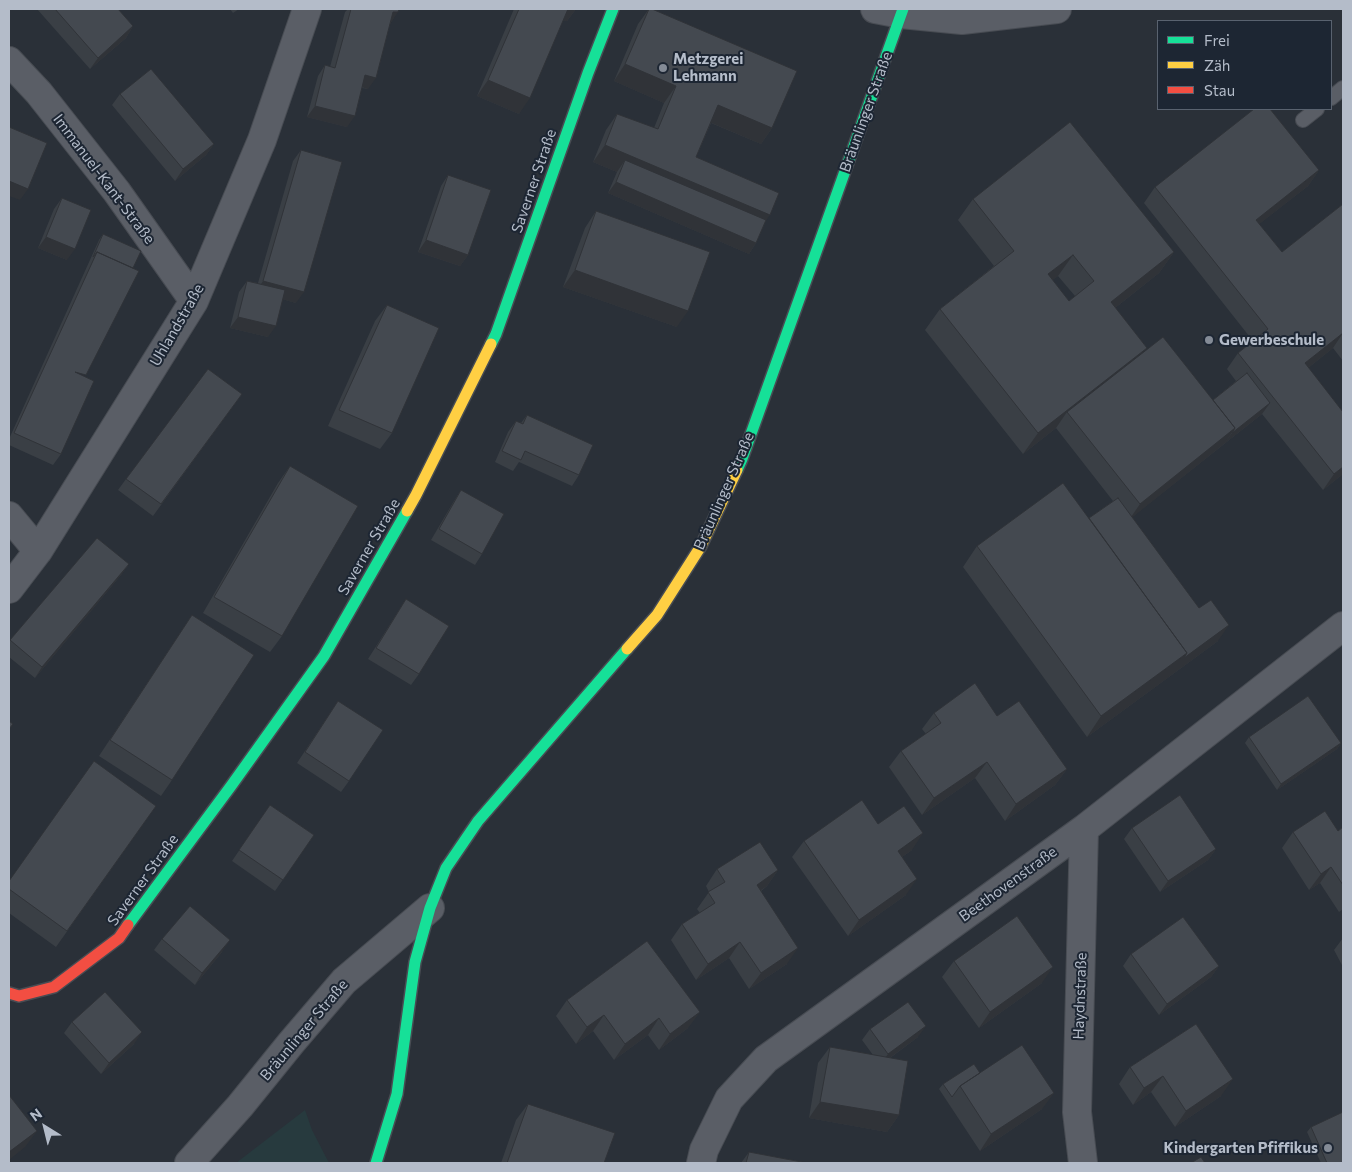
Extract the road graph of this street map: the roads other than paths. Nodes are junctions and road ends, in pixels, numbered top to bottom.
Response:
1 (307, 9) edge
2 (613, 9) edge
3 (1057, 9) edge
4 (893, 10) edge
5 (9, 61) edge
6 (1343, 88) edge
7 (1332, 97) edge
8 (1316, 110) edge
9 (1303, 120) dead end
10 (194, 301) junction
11 (9, 516) edge
12 (38, 550) junction
13 (9, 589) edge
14 (1341, 634) edge
15 (1084, 829) junction
16 (430, 908) junction
17 (9, 993) edge
18 (189, 1163) edge
19 (376, 1163) edge
20 (701, 1163) edge
21 (1083, 1163) edge

1 - 10 street, Uhlandstraße
2 - 17 main road, Saverner Straße
3 - 4 street
4 - 16 main road, Bräunlinger Straße
5 - 10 street, Immanuel-Kant-Straße
6 - 7 lane
8 - 9 lane
10 - 12 street, Uhlandstraße
11 - 12 street
12 - 13 street, Uhlandstraße
14 - 15 street, Beethovenstraße
15 - 20 street, Beethovenstraße
15 - 21 street, Haydnstraße
16 - 18 street, Bräunlinger Straße
16 - 19 main road, Bräunlinger Straße

